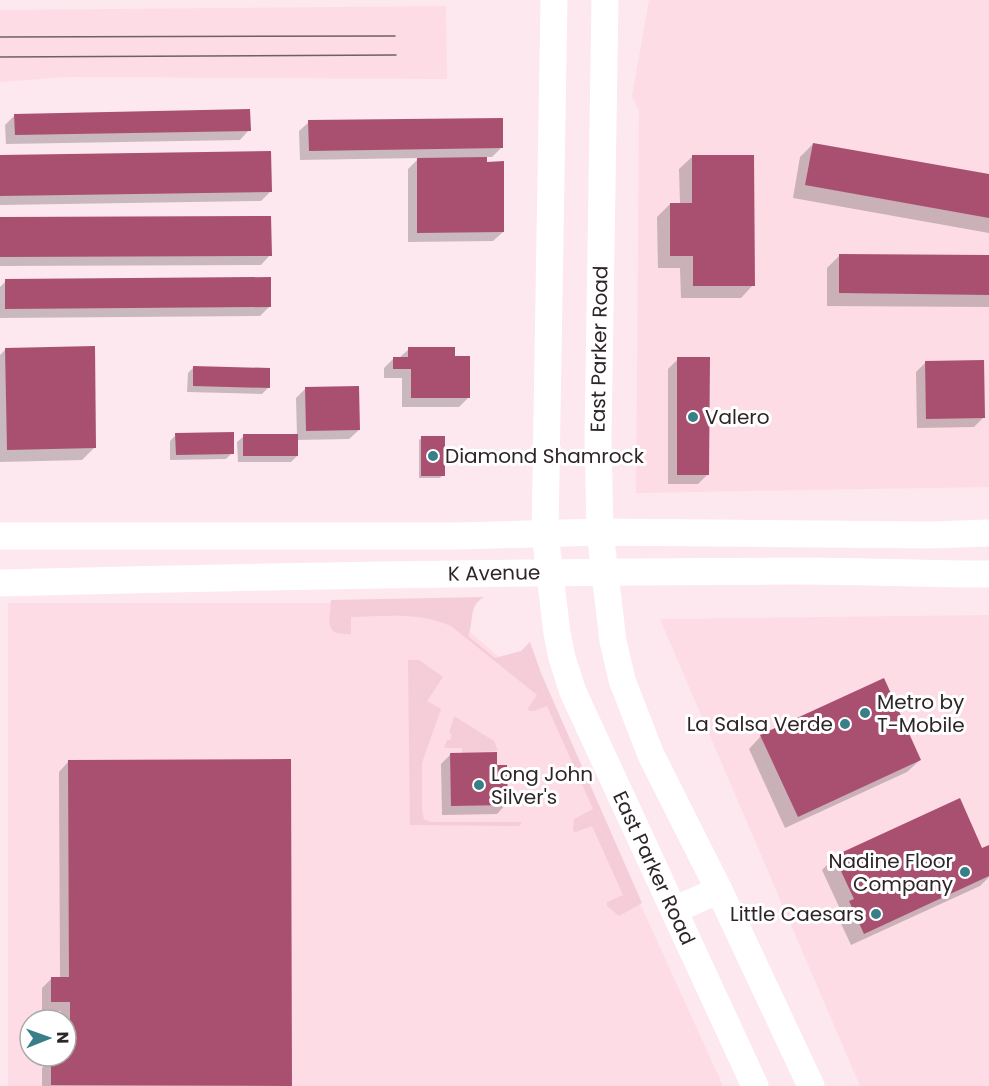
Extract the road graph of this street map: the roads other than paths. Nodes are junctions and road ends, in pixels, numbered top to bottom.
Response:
1 (554, 0) edge
2 (605, 0) edge
3 (600, 532) junction
4 (989, 533) edge
5 (545, 534) junction
6 (0, 536) edge
7 (549, 572) junction
8 (604, 573) junction
9 (989, 574) edge
10 (0, 583) edge
11 (719, 890) junction
12 (674, 910) junction
13 (755, 1086) edge
14 (811, 1086) edge

1 - 5 main road, East Parker Road
2 - 3 main road, East Parker Road
3 - 4 main road, K Avenue
3 - 5 main road, K Avenue
3 - 8 main road, East Parker Road
5 - 6 main road, K Avenue
5 - 7 main road, East Parker Road
7 - 8 main road, K Avenue
7 - 10 main road, K Avenue
7 - 12 main road, East Parker Road
8 - 9 main road, K Avenue
8 - 11 main road, East Parker Road
11 - 12 main road
11 - 14 main road, East Parker Road
12 - 13 main road, East Parker Road

